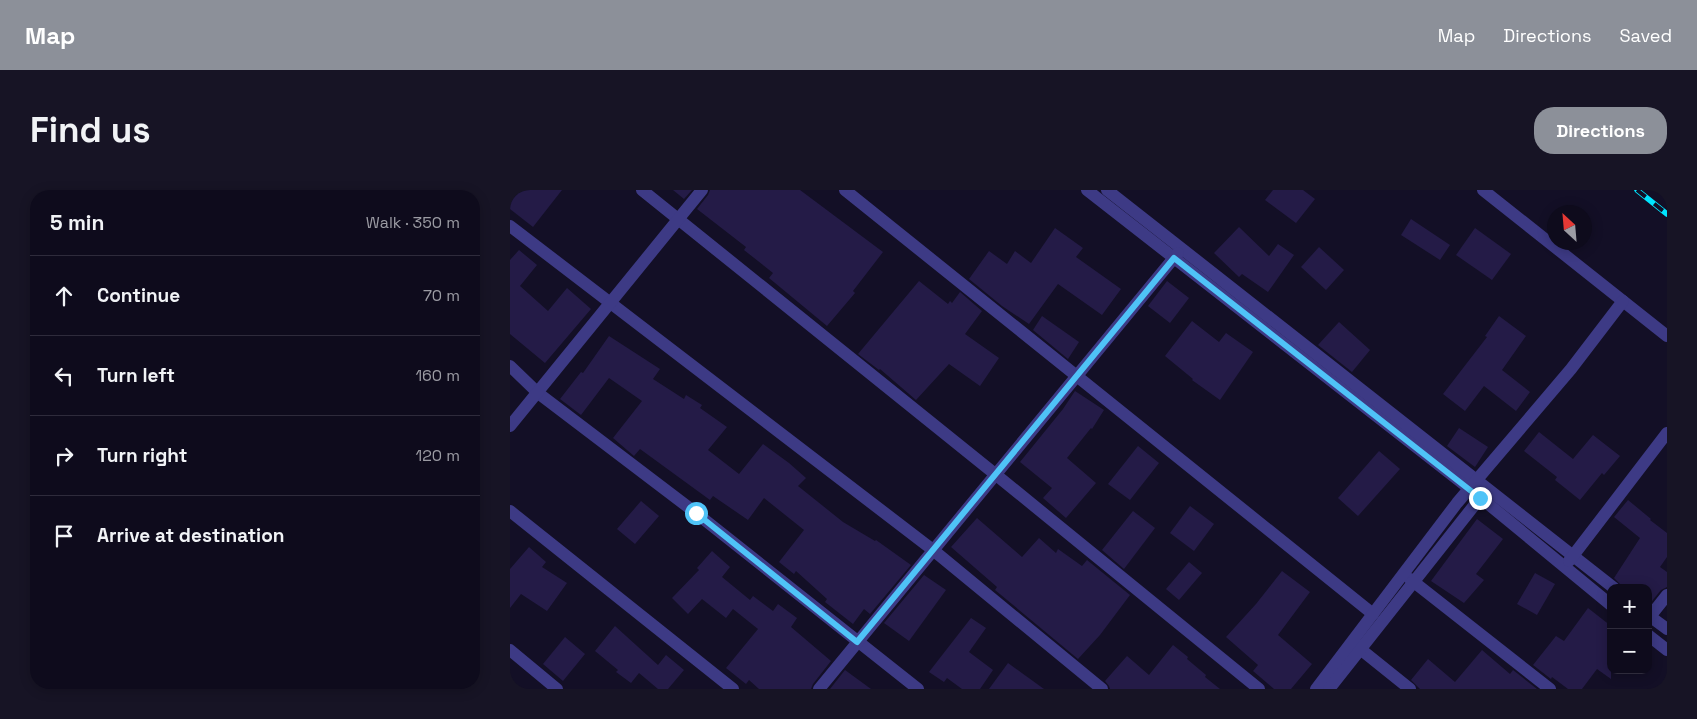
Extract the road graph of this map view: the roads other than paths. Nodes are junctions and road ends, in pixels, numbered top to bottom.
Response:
1 (642, 190) edge
2 (702, 190) edge
3 (845, 190) edge
4 (1108, 190) edge
5 (1483, 190) edge
6 (1091, 191) edge
7 (679, 218) junction
8 (510, 226) edge
9 (1178, 253) junction
10 (1624, 301) junction
11 (610, 304) junction
12 (1667, 336) edge
13 (510, 366) edge
14 (1077, 376) junction
15 (538, 393) junction
16 (510, 426) edge
17 (1667, 433) edge
18 (996, 474) junction
19 (1474, 485) junction
20 (1484, 493) junction
21 (510, 511) edge
22 (933, 550) junction
23 (1574, 556) junction
24 (1564, 567) junction
25 (1404, 574) junction
26 (1415, 583) junction
27 (1609, 584) edge
28 (1667, 595) edge
29 (1607, 602) edge
30 (1652, 613) edge
31 (1374, 614) junction
32 (1652, 619) edge
33 (1667, 629) edge
34 (1652, 638) edge
35 (857, 642) junction
36 (1356, 645) junction
37 (510, 650) edge
38 (1667, 650) edge
39 (556, 689) edge
40 (734, 689) edge
41 (819, 689) edge
42 (918, 689) edge
43 (1102, 689) edge
44 (1259, 689) edge
45 (1316, 689) edge
46 (1329, 689) edge
47 (1410, 689) edge
48 (1550, 689) edge

1 - 7 street
2 - 7 street
3 - 14 street
4 - 9 street
5 - 10 street
6 - 9 street
7 - 11 street
7 - 18 street
8 - 11 street
9 - 14 street
9 - 19 street
10 - 12 street
10 - 19 street
11 - 15 street
11 - 22 street
13 - 15 street
14 - 18 street
14 - 31 street
15 - 16 street
15 - 35 street
17 - 23 street
18 - 22 street
18 - 44 street
19 - 20 street
19 - 25 street
20 - 23 street
20 - 24 street
20 - 26 street
21 - 40 street
22 - 35 street
22 - 43 street
23 - 24 street
23 - 27 street
24 - 29 street
25 - 26 street
25 - 31 street
26 - 36 street
26 - 48 street
28 - 30 street
31 - 36 street
32 - 33 street
34 - 38 street
35 - 41 street
35 - 42 street
36 - 45 street
36 - 46 street
36 - 47 street
37 - 39 street

